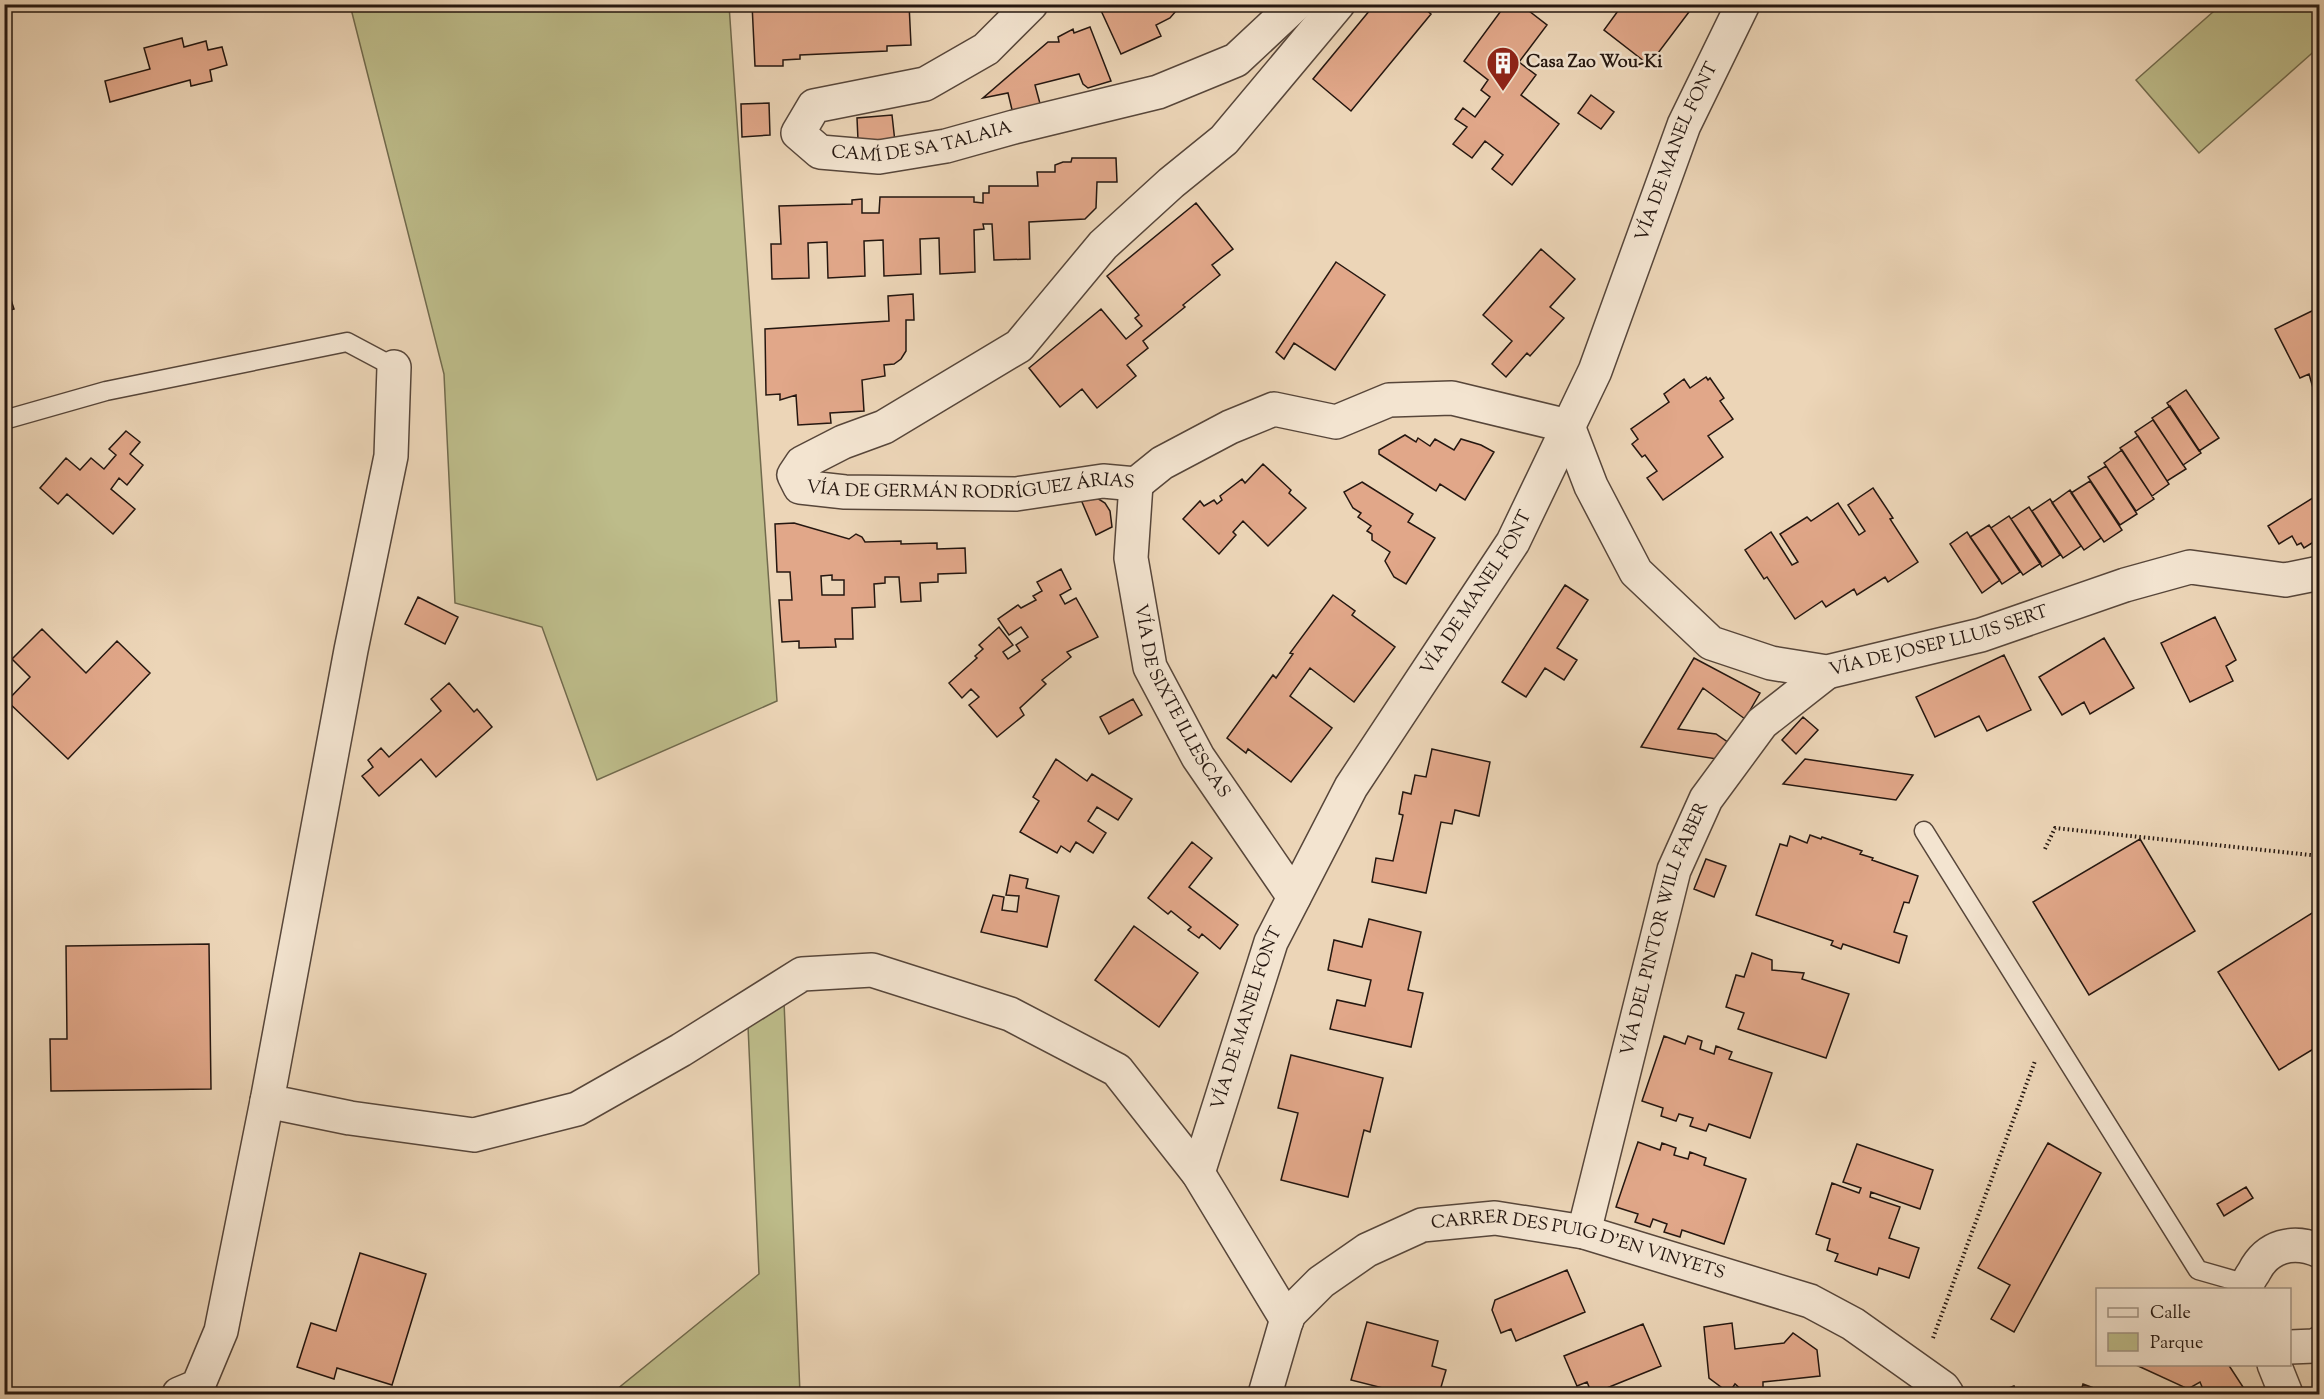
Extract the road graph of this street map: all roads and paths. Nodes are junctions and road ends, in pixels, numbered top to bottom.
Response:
1 (1031, 4) edge
2 (1296, 4) edge
3 (1338, 4) edge
4 (1743, 4) edge
5 (394, 367) joint
6 (4, 420) edge
7 (1568, 426) junction
8 (1136, 484) junction
9 (2319, 573) edge
10 (1827, 672) junction
11 (1924, 831) dead end
12 (2045, 849) dead end
13 (2319, 856) edge
14 (1294, 897) junction
15 (2047, 1028) junction
16 (267, 1101) junction
17 (1198, 1173) junction
18 (1584, 1232) junction
19 (2319, 1251) edge
20 (2247, 1287) edge
21 (1287, 1320) junction
22 (2319, 1343) edge
23 (2291, 1347) edge
24 (2274, 1366) edge
25 (1921, 1373) junction
26 (179, 1395) edge
27 (1265, 1395) edge
28 (1947, 1395) edge
29 (2286, 1395) edge

1 - 2 street, CAMÍ DE SA TALAIA
3 - 8 street, VÍA DE GERMÁN RODRÍGUEZ ÁRIAS
4 - 7 street, VÍA DE MANEL FONT
5 - 6 lane
5 - 16 street
7 - 8 street, VÍA DE GERMÁN RODRÍGUEZ ÁRIAS
7 - 10 street, VÍA DE JOSEP LLUIS SERT
7 - 14 street, VÍA DE MANEL FONT
8 - 14 street, VÍA DE SIXTE ILLESCAS
9 - 10 street, VÍA DE JOSEP LLUIS SERT
10 - 18 street, VÍA DEL PINTOR WILL FABER
11 - 15 lane
12 - 13 path
14 - 17 street, VÍA DE MANEL FONT
15 - 20 lane
15 - 25 path
16 - 17 street
16 - 26 street
17 - 21 street
18 - 21 street, CARRER DES PUIG D'EN VINYETS
18 - 25 street, CARRER DES PUIG D'EN VINYETS
19 - 20 street
21 - 27 street, CARRER DES PUIG D'EN VINYETS
22 - 23 street
24 - 29 street
25 - 28 street, CARRER DES PUIG D'EN VINYETS

